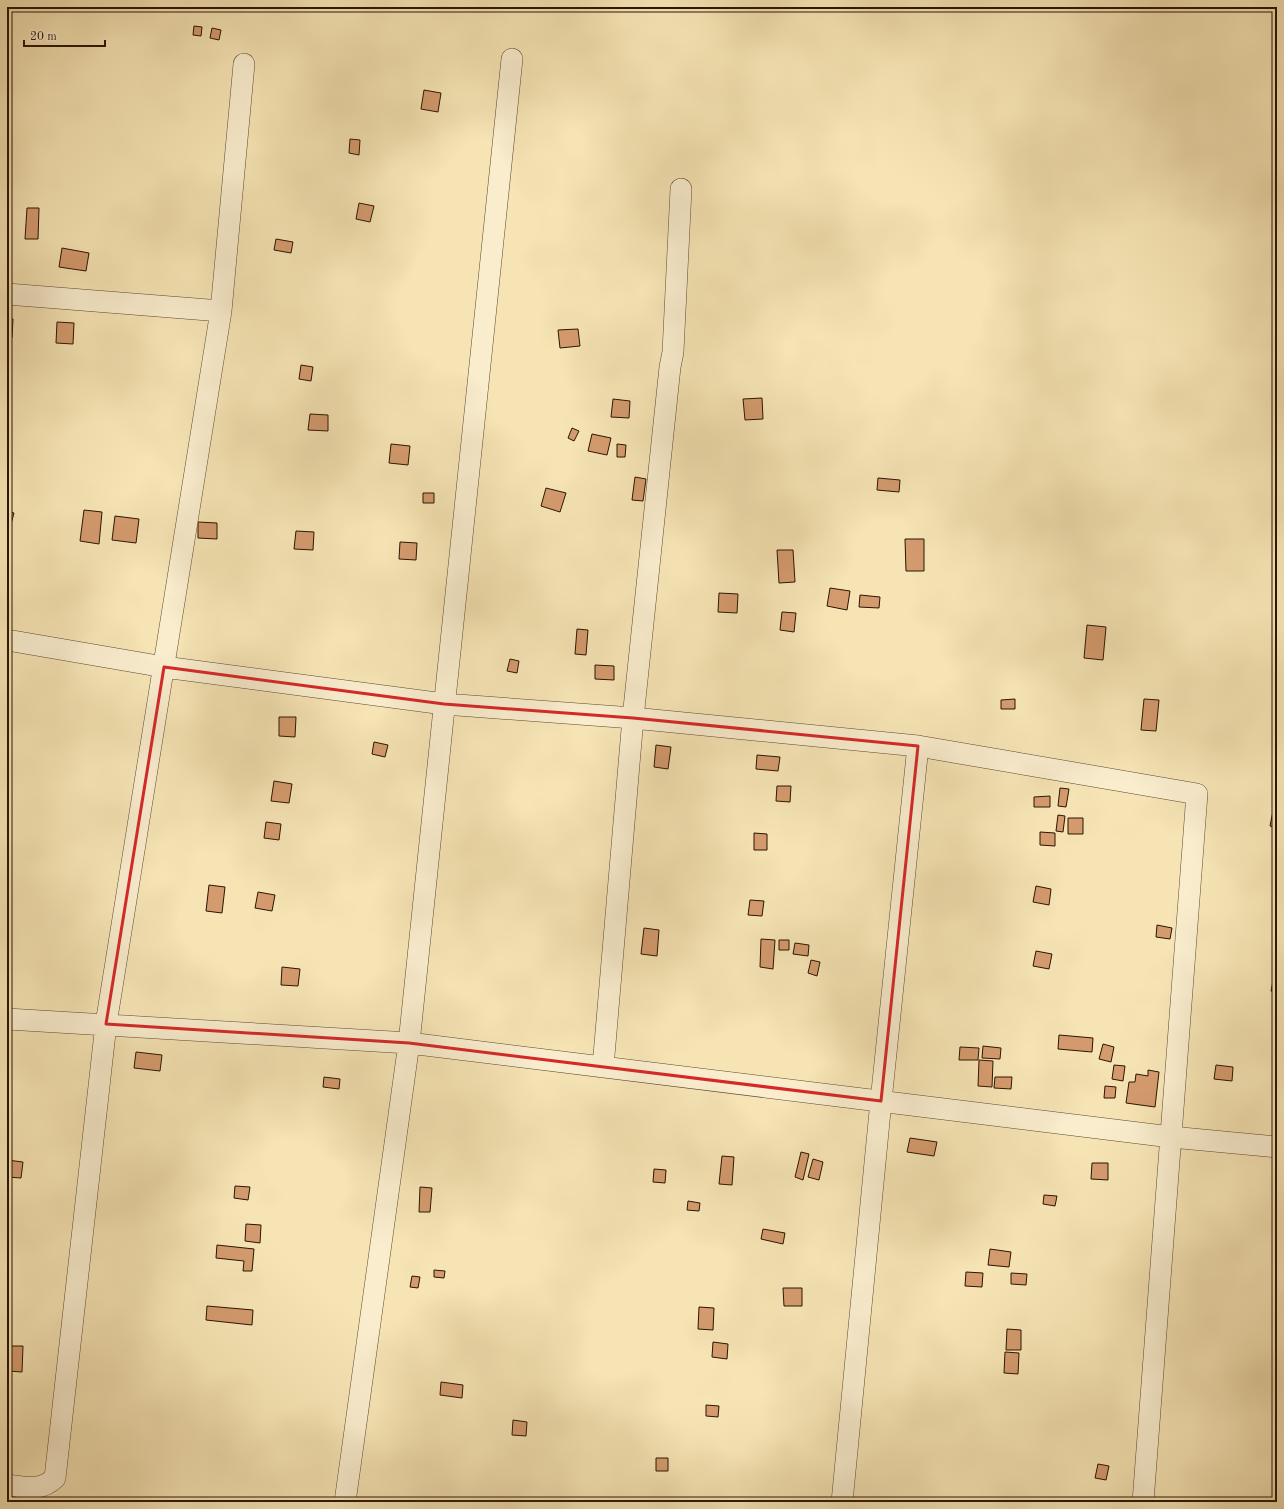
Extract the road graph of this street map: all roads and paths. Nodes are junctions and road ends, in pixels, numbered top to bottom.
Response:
1 (512, 59) dead end
2 (244, 64) dead end
3 (680, 189) dead end
4 (7, 294) edge
5 (222, 311) junction
6 (7, 640) edge
7 (164, 667) junction
8 (444, 704) junction
9 (633, 718) junction
10 (918, 746) junction
11 (7, 1019) edge
12 (106, 1024) junction
13 (409, 1044) junction
14 (603, 1067) junction
15 (881, 1101) junction
16 (1171, 1137) junction
17 (1277, 1147) edge
18 (7, 1484) edge
19 (345, 1502) edge
20 (842, 1502) edge
21 (1143, 1502) edge

1 - 8 street
2 - 5 street
3 - 9 street
4 - 5 street
5 - 7 street
6 - 7 street
7 - 8 street
7 - 12 street
8 - 9 street
8 - 13 street
9 - 10 street
9 - 14 street
10 - 15 street
10 - 16 street
11 - 12 street
12 - 13 street
12 - 18 street
13 - 14 street
13 - 19 street
14 - 15 street
15 - 16 street
15 - 20 street
16 - 17 street
16 - 21 street

